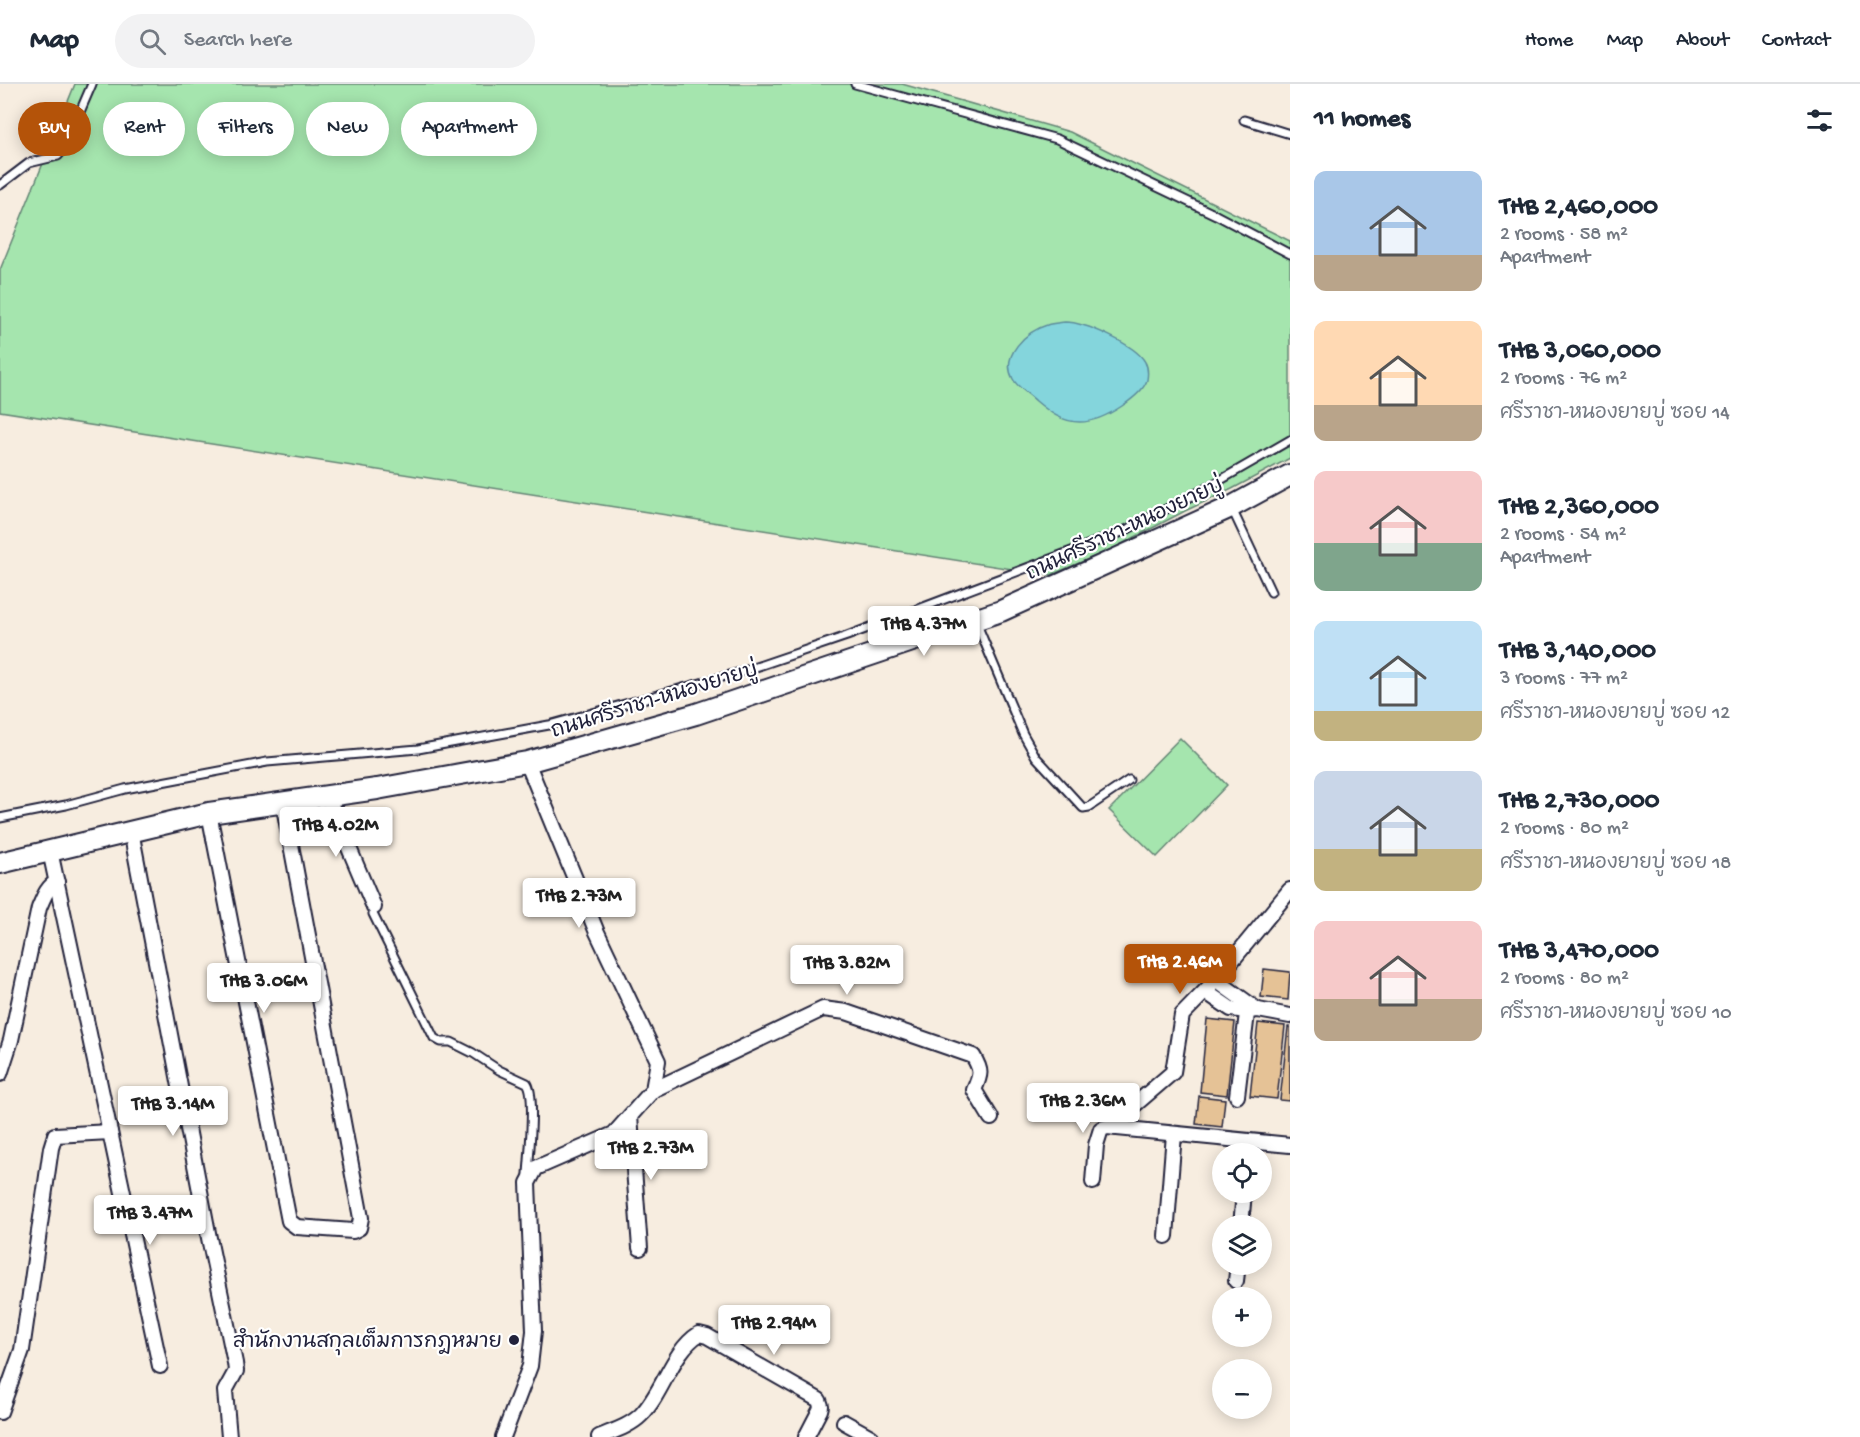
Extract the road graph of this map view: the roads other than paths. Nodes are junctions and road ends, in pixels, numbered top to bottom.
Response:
1 (92, 84) edge
2 (855, 84) edge
3 (1244, 120) dead end
4 (1290, 134) edge
5 (0, 185) edge
6 (1290, 254) edge
7 (1290, 440) edge
8 (1288, 480) edge
9 (1231, 507) junction
10 (1271, 592) dead end
11 (975, 620) junction
12 (527, 762) junction
13 (1129, 780) dead end
14 (327, 796) junction
15 (283, 802) junction
16 (209, 813) junction
17 (0, 818) edge
18 (131, 831) junction
19 (50, 851) junction
20 (0, 863) edge
21 (57, 882) junction
22 (1290, 890) edge
23 (374, 910) joint
24 (1216, 980) junction
25 (1206, 992) junction
26 (1251, 1009) junction
27 (1290, 1016) edge
28 (0, 1074) edge
29 (654, 1090) junction
30 (1237, 1096) dead end
31 (630, 1116) junction
32 (992, 1118) dead end
33 (1116, 1128) junction
34 (110, 1132) junction
35 (1174, 1134) junction
36 (1225, 1143) edge
37 (1290, 1145) edge
38 (1272, 1146) edge
39 (1093, 1182) dead end
40 (528, 1183) junction
41 (1166, 1236) dead end
42 (640, 1248) dead end
43 (1237, 1275) edge
44 (1236, 1281) dead end
45 (160, 1366) dead end
46 (0, 1412) edge
47 (844, 1422) dead end
48 (229, 1437) edge
49 (503, 1437) edge
50 (599, 1437) edge
51 (806, 1437) edge
52 (871, 1437) edge

1 - 5 lane
2 - 6 lane
3 - 4 lane
7 - 17 lane
8 - 9 main road, ถนนศรีราชา-หนองยายบู่
9 - 10 lane
9 - 11 main road, ถนนศรีราชา-หนองยายบู่
11 - 12 main road, ถนนศรีราชา-หนองยายบู่
11 - 13 lane
12 - 14 main road, ถนนศรีราชา-หนองยายบู่
12 - 29 street
14 - 15 main road, ถนนศรีราชา-หนองยายบู่
14 - 23 street
15 - 16 main road, ถนนศรีราชา-หนองยายบู่
15 - 16 street
16 - 18 main road, ถนนศรีราชา-หนองยายบู่
18 - 19 main road, ถนนศรีราชา-หนองยายบู่
18 - 48 street
19 - 20 main road, ถนนศรีราชา-หนองยายบู่
19 - 21 street
21 - 28 street
21 - 34 street
22 - 24 street
23 - 40 lane
24 - 25 street
24 - 26 street
25 - 26 street
25 - 33 street
26 - 27 street
26 - 30 street
29 - 31 street
29 - 32 street
31 - 40 street
31 - 42 street
33 - 35 street
33 - 39 street
34 - 45 street
34 - 46 street
35 - 36 street
35 - 41 street
37 - 38 street
40 - 49 street
43 - 44 street
47 - 52 street
50 - 51 street

